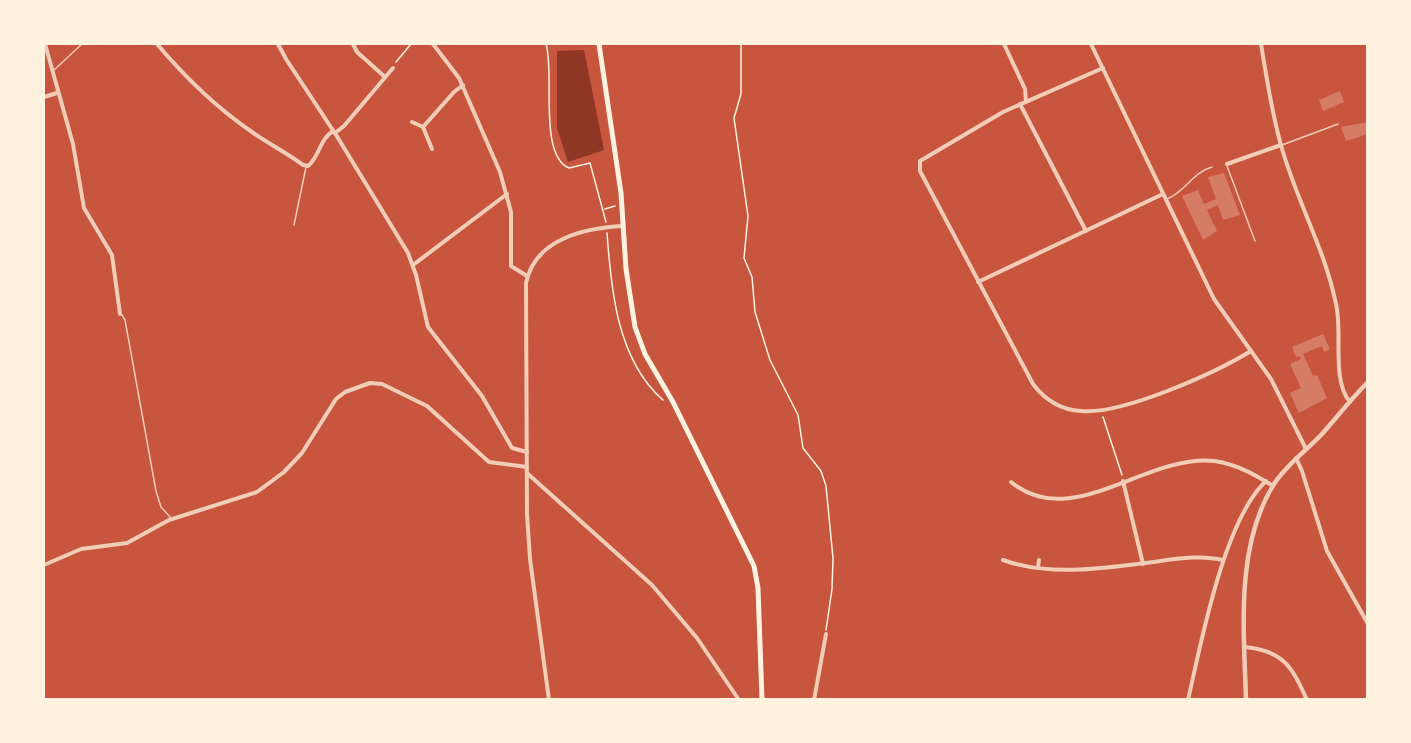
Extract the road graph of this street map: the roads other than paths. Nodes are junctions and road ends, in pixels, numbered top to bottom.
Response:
1 (45, 44) edge
2 (82, 44) edge
3 (157, 44) edge
4 (278, 44) edge
5 (353, 44) edge
6 (433, 44) edge
7 (599, 44) edge
8 (1004, 44) edge
9 (1091, 44) edge
10 (1261, 44) edge
11 (393, 68) road end
12 (1103, 68) junction
13 (51, 73) junction
14 (385, 77) junction
15 (463, 85) junction
16 (58, 93) junction
17 (44, 97) edge
18 (1026, 101) junction
19 (1020, 104) junction
20 (412, 122) dead end
21 (1338, 124) dead end
22 (423, 127) junction
23 (334, 132) junction
24 (1281, 145) junction
25 (432, 149) dead end
26 (1227, 164) joint
27 (307, 166) junction
28 (1212, 167) dead end
29 (507, 194) junction
30 (1163, 194) junction
31 (1166, 199) junction
32 (294, 225) dead end
33 (623, 226) junction
34 (1086, 231) junction
35 (1255, 241) dead end
36 (413, 265) junction
37 (527, 276) junction
38 (978, 282) junction
39 (120, 314) joint
40 (1251, 351) junction
41 (1368, 382) edge
42 (1350, 402) junction
43 (1306, 449) junction
44 (527, 452) junction
45 (1296, 458) junction
46 (527, 467) junction
47 (528, 474) junction
48 (1011, 482) dead end
49 (1123, 482) junction
50 (1266, 482) junction
51 (1273, 486) junction
52 (172, 519) junction
53 (1003, 560) dead end
54 (1039, 560) dead end
55 (1223, 560) junction
56 (1143, 564) junction
57 (44, 565) edge
58 (1038, 567) junction
59 (1368, 624) edge
60 (825, 634) road end
61 (1245, 647) junction
62 (549, 699) edge
63 (739, 699) edge
64 (762, 699) edge
65 (814, 699) edge
66 (1188, 699) edge
67 (1246, 699) edge
68 (1307, 699) edge

1 - 13 street
2 - 13 lane
3 - 27 street
4 - 23 street
5 - 14 street
6 - 15 street
7 - 33 main road
8 - 18 street
9 - 12 street
10 - 24 street
11 - 14 street
12 - 18 street
12 - 30 street
13 - 16 street
14 - 23 street
15 - 22 street
15 - 29 street
16 - 17 street
16 - 39 street
18 - 19 street
19 - 34 street
19 - 38 street
20 - 22 street
21 - 24 lane
22 - 25 street
23 - 27 street
23 - 36 street
24 - 26 street
24 - 42 street
26 - 35 lane
27 - 32 lane
28 - 31 lane
29 - 36 street
29 - 37 street
30 - 31 street
30 - 34 street
31 - 40 street
33 - 37 street
33 - 64 main road
34 - 38 street
36 - 44 street
37 - 44 street
38 - 40 street
39 - 52 lane
40 - 43 street
41 - 42 street
42 - 43 street
43 - 45 street
44 - 46 street
45 - 51 street
45 - 59 street
46 - 47 street
46 - 52 street
47 - 62 street
47 - 63 street
48 - 49 street
49 - 50 street
49 - 56 street
50 - 51 street
50 - 55 street
51 - 61 street
52 - 57 street
53 - 58 street
54 - 58 street
55 - 56 street
55 - 66 street
56 - 58 street
60 - 65 street
61 - 67 street
61 - 68 street

